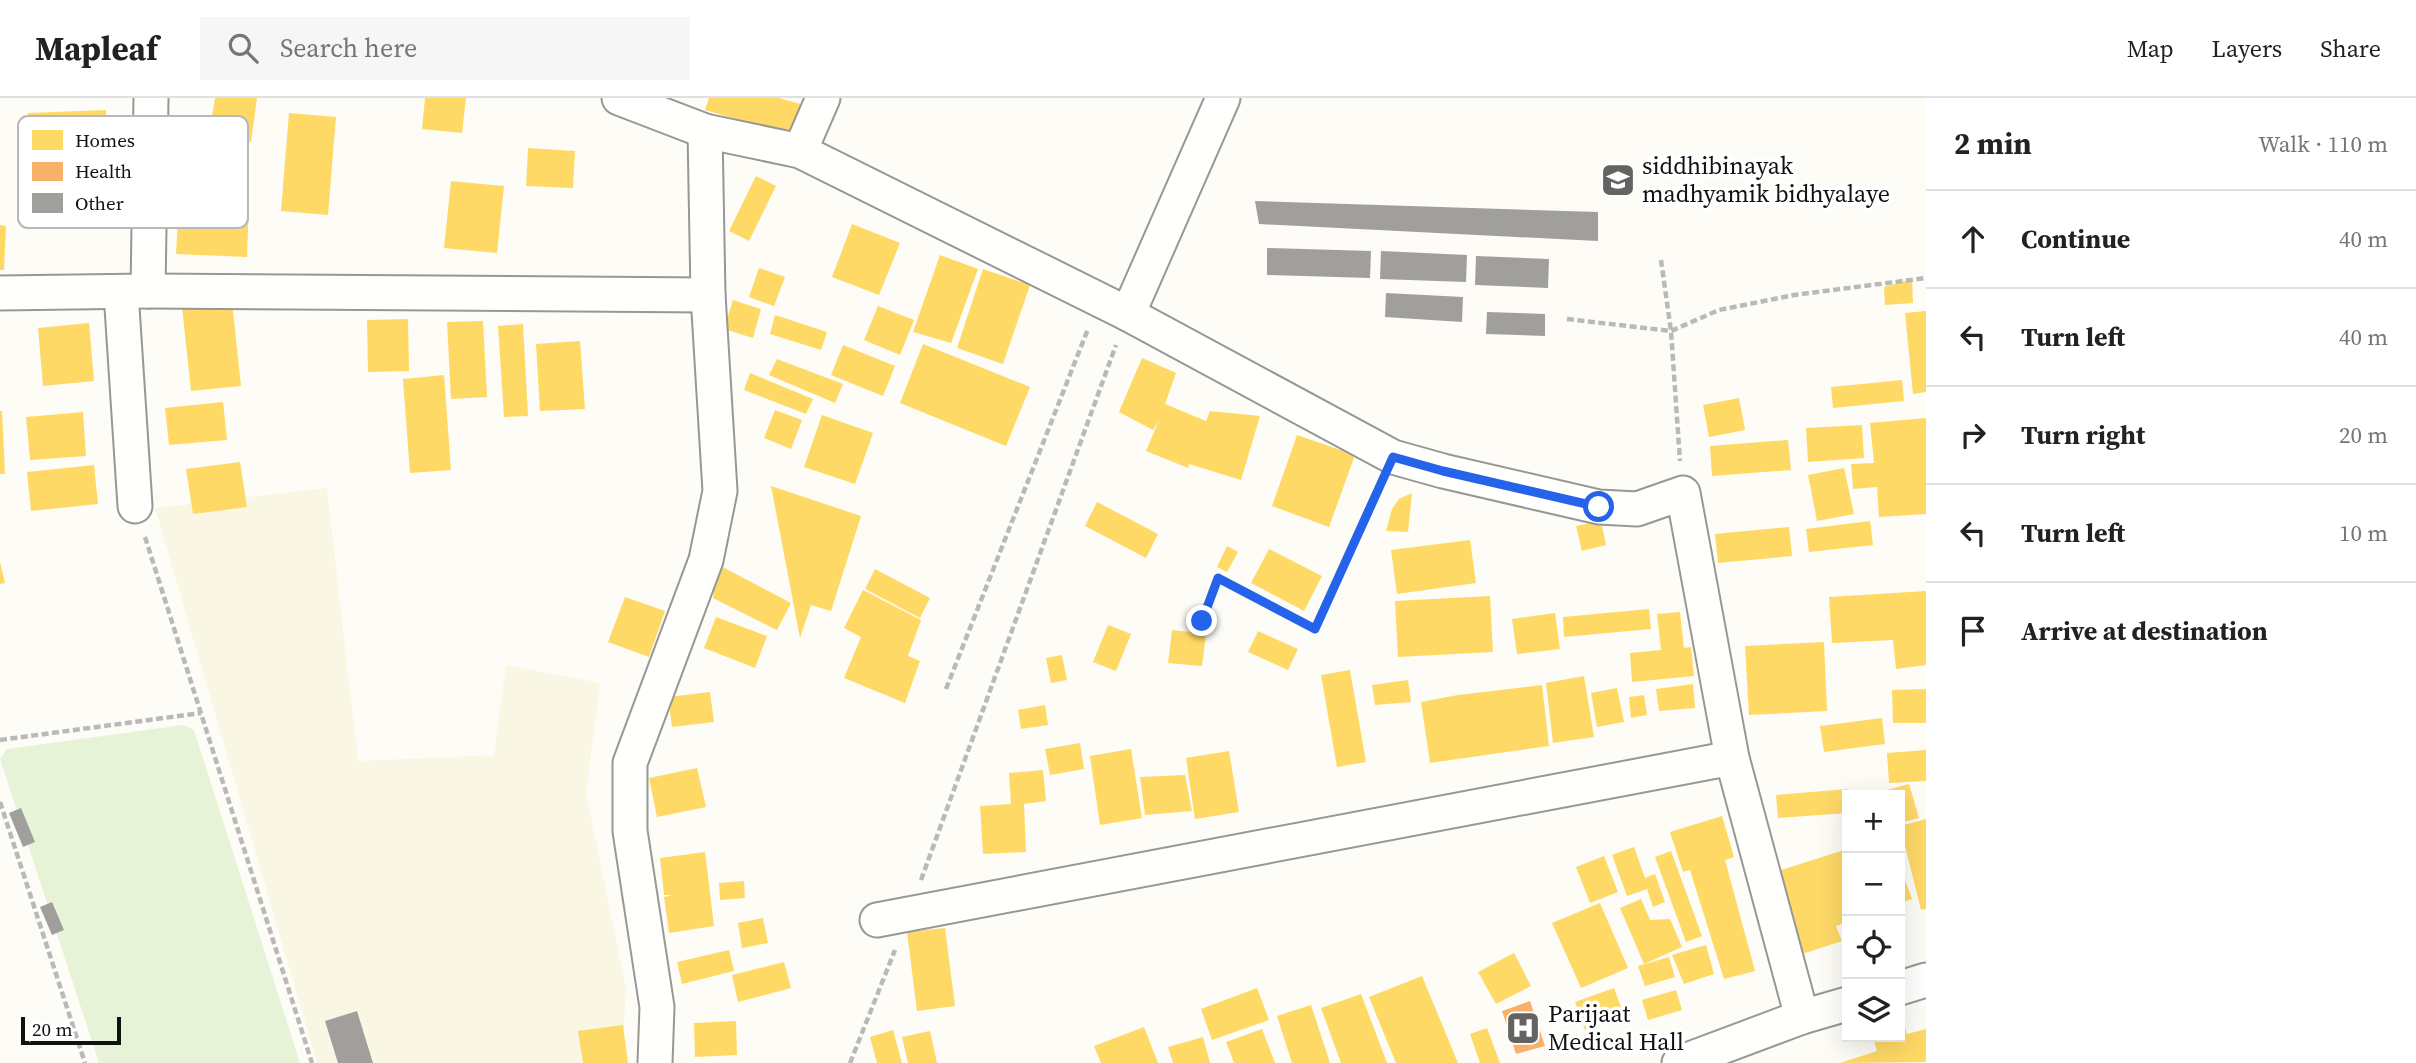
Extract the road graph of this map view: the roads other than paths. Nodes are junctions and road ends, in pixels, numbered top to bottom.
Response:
1 (152, 98) edge
2 (619, 98) edge
3 (823, 98) edge
4 (1223, 98) edge
5 (150, 116) edge
6 (705, 131) junction
7 (800, 152) junction
8 (140, 228) edge
9 (134, 292) junction
10 (0, 293) edge
11 (708, 295) junction
12 (1114, 306) junction
13 (135, 506) road end
14 (1732, 758) junction
15 (877, 919) dead end
16 (1926, 979) edge
17 (1905, 986) edge
18 (1842, 1005) edge
19 (1802, 1017) junction
20 (655, 1063) edge
21 (1679, 1063) edge

1 - 5 street
2 - 6 street
3 - 7 street
4 - 12 street
6 - 7 street
6 - 11 street
7 - 12 street
8 - 9 street
9 - 10 street
9 - 11 street
9 - 13 street
11 - 20 street
12 - 14 street
14 - 15 street
14 - 19 street
16 - 17 street
18 - 19 street
19 - 21 street

